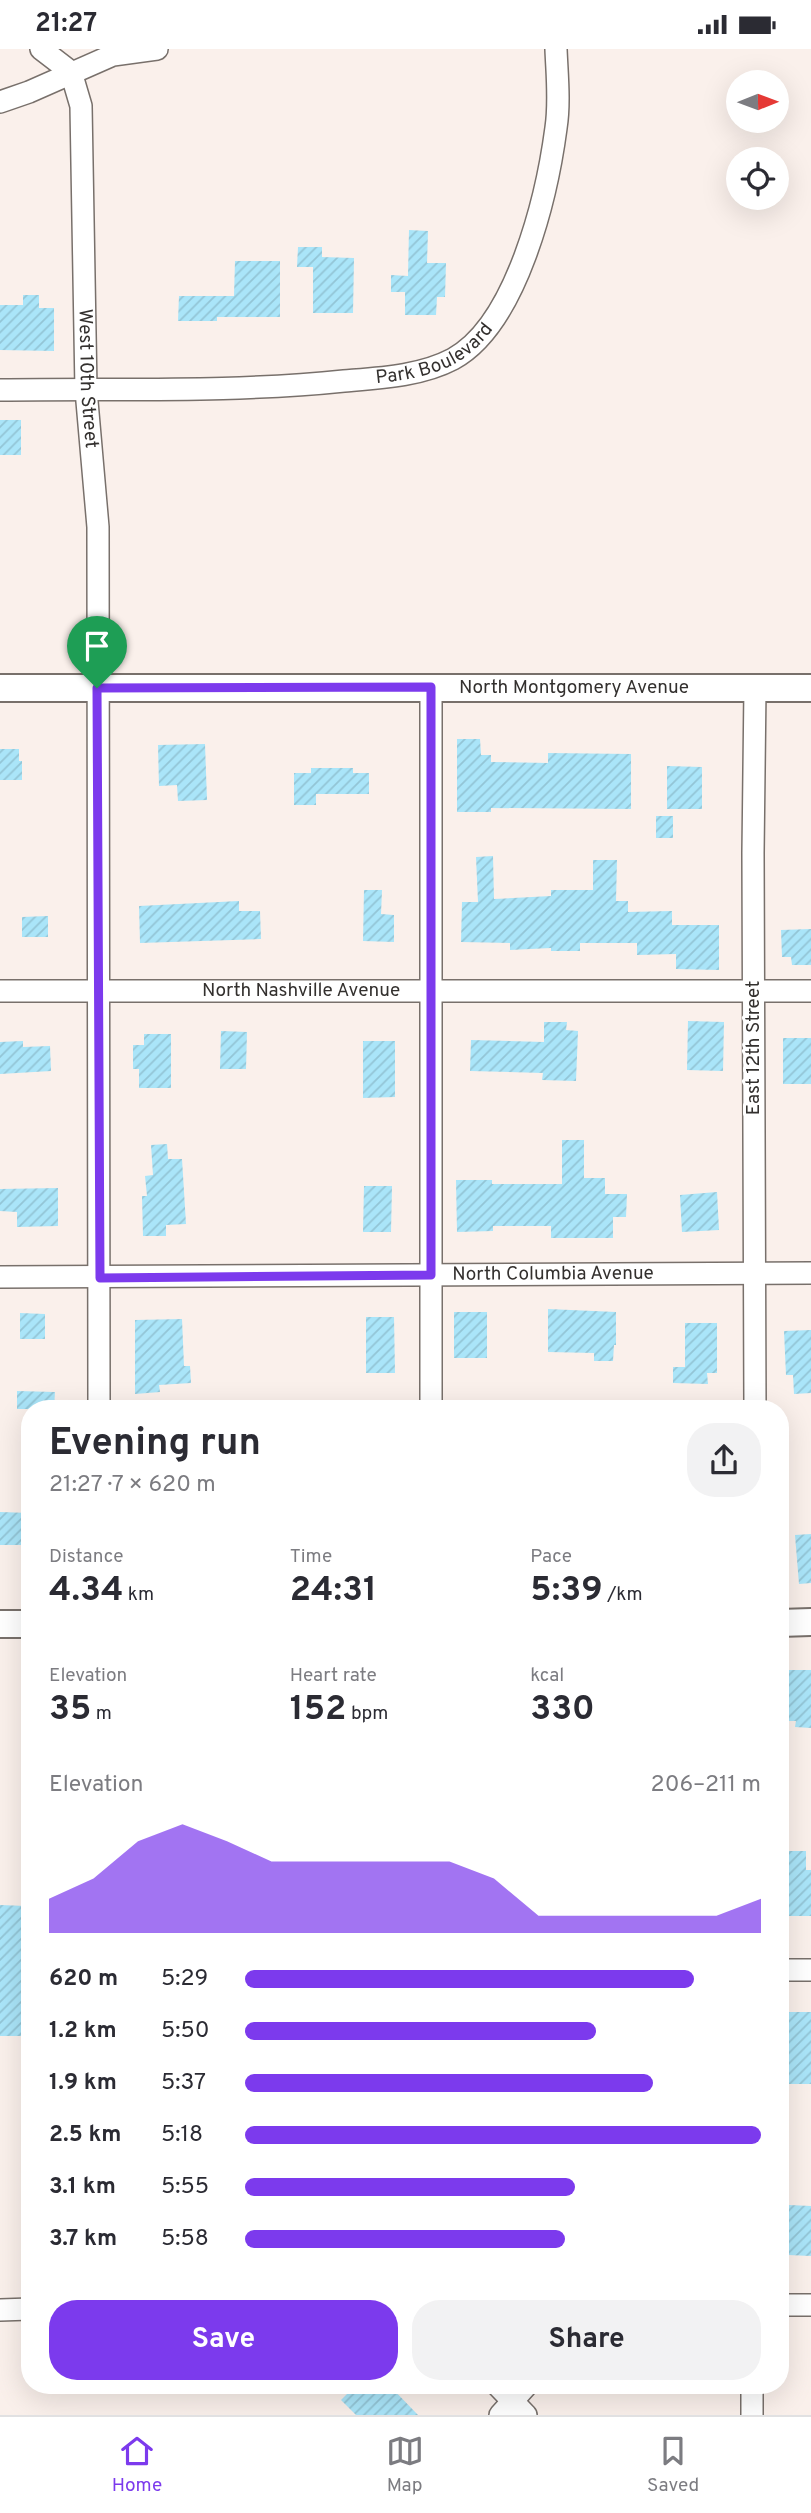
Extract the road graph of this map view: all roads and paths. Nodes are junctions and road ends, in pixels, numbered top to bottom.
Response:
1 (41, 49) edge
2 (157, 49) edge
3 (556, 49) edge
4 (71, 72) junction
5 (0, 101) edge
6 (0, 390) edge
7 (86, 390) junction
8 (431, 687) junction
9 (0, 688) edge
10 (97, 688) junction
11 (755, 688) junction
12 (811, 688) edge
13 (431, 990) junction
14 (0, 991) edge
15 (754, 991) junction
16 (811, 991) edge
17 (99, 992) junction
18 (755, 1273) junction
19 (811, 1273) edge
20 (431, 1275) junction
21 (0, 1277) edge
22 (100, 1278) junction
23 (99, 1400) edge
24 (430, 1400) edge
25 (755, 1400) edge
26 (811, 1622) edge
27 (789, 1623) edge
28 (0, 1624) edge
29 (21, 1624) edge
30 (789, 1970) edge
31 (811, 1970) edge
32 (789, 2305) edge
33 (811, 2305) edge
34 (21, 2309) edge
35 (1, 2310) edge
36 (503, 2394) edge
37 (522, 2394) edge
38 (752, 2394) edge
39 (513, 2411) edge
40 (752, 2415) edge

1 - 4 street
2 - 4 street
3 - 7 street, Park Boulevard
4 - 5 street
4 - 7 street, West 10th Street
6 - 7 street, Park Boulevard
7 - 10 street, West 10th Street
8 - 10 street, North Montgomery Avenue
8 - 11 street, North Montgomery Avenue
8 - 13 street
9 - 10 street, North Montgomery Avenue
10 - 17 street, West 10th Street
11 - 12 street, North Montgomery Avenue
11 - 15 street, East 12th Street
13 - 15 street, North Nashville Avenue
13 - 17 street, North Nashville Avenue
13 - 20 street
14 - 17 street, North Nashville Avenue
15 - 16 street, North Nashville Avenue
15 - 18 street, East 12th Street
17 - 22 street, West 10th Street
18 - 19 street, North Columbia Avenue
18 - 20 street, North Columbia Avenue
18 - 25 street, East 12th Street
20 - 22 street, North Columbia Avenue
20 - 24 street
21 - 22 street, North Columbia Avenue
22 - 23 street, West 10th Street
26 - 27 street
28 - 29 street
30 - 31 street
32 - 33 street
34 - 35 street
36 - 39 street
37 - 39 street
38 - 40 street

